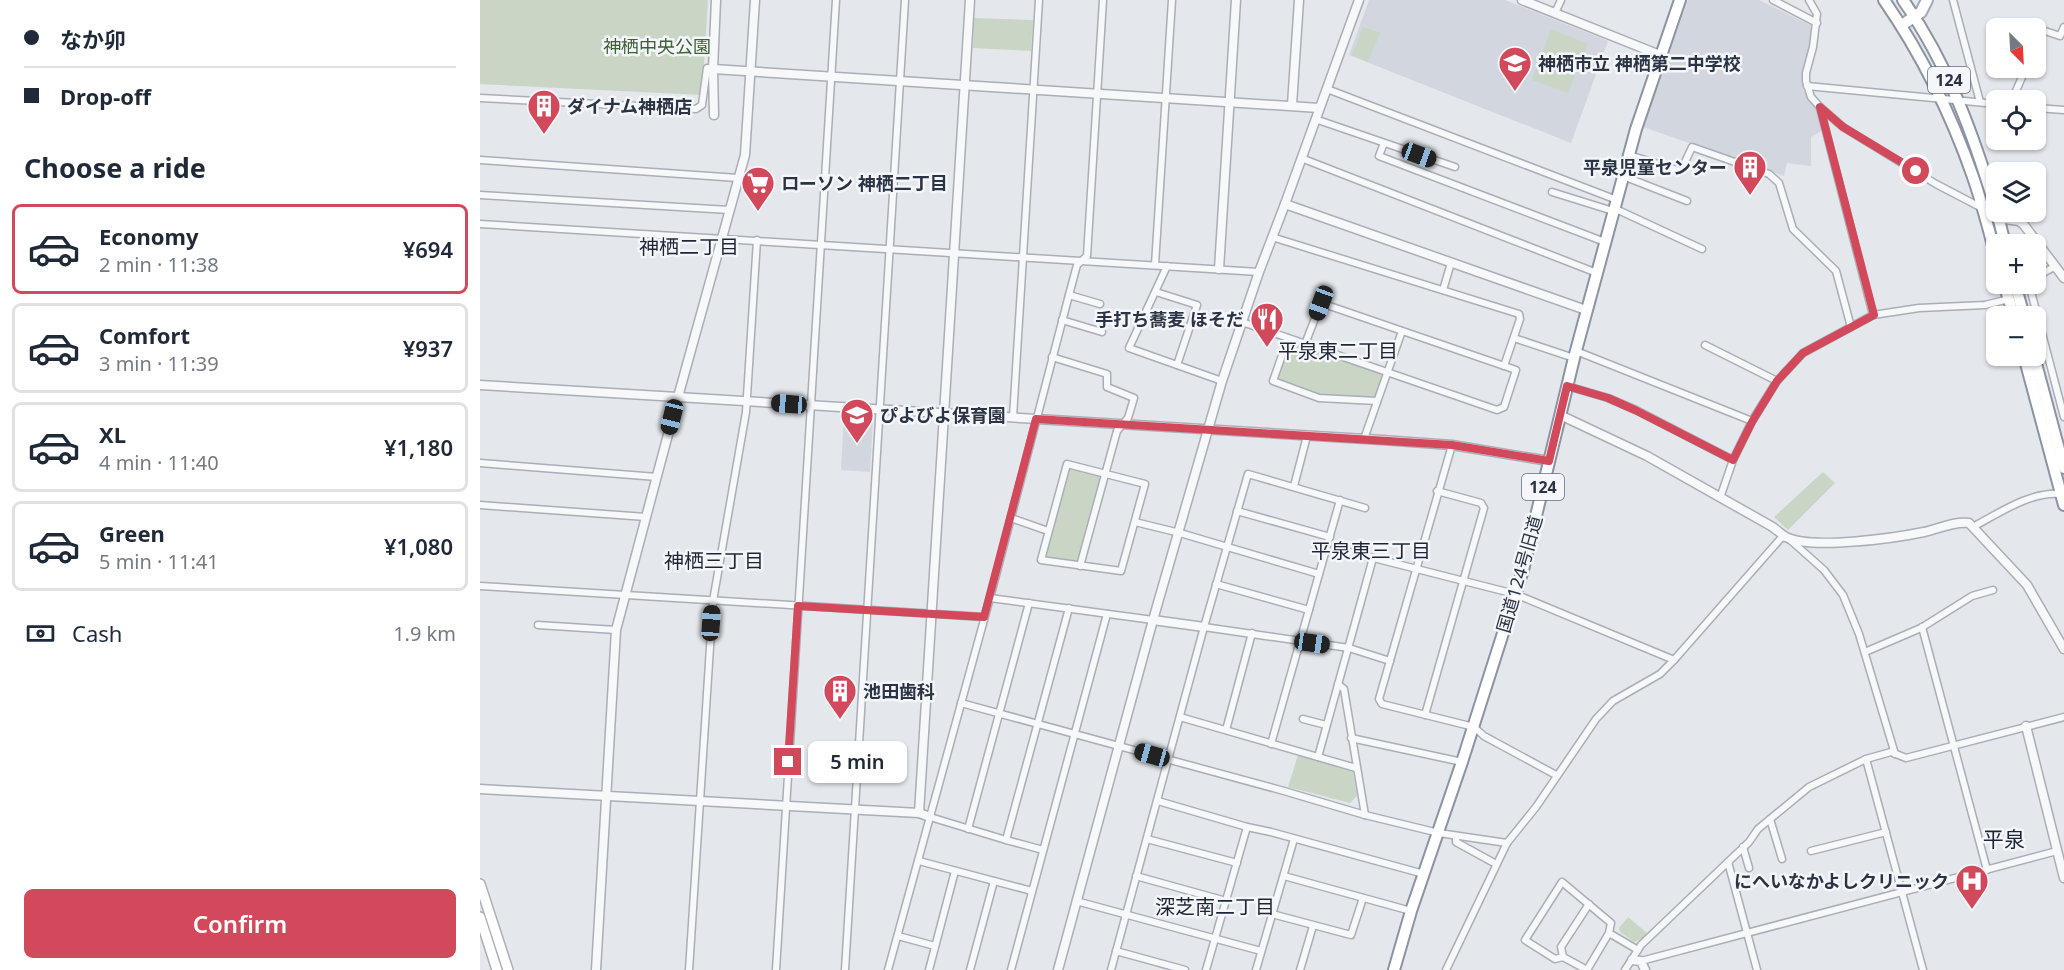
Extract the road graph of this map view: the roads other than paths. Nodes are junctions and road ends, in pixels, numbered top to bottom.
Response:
1 (717, 0) edge
2 (755, 0) edge
3 (836, 0) edge
4 (905, 0) edge
5 (970, 0) edge
6 (1040, 0) edge
7 (1103, 0) edge
8 (1172, 0) edge
9 (1236, 0) edge
10 (1299, 0) edge
11 (1359, 0) edge
12 (1522, 0) edge
13 (1561, 0) edge
14 (1680, 0) edge
15 (1773, 0) edge
16 (1809, 0) edge
17 (1884, 0) edge
18 (1903, 0) edge
19 (1919, 0) edge
20 (1928, 0) edge
21 (1953, 0) edge
22 (1556, 13) junction
23 (1915, 17) junction
24 (1817, 23) junction
25 (1902, 25) junction
26 (2064, 27) edge
27 (2046, 31) edge
28 (1660, 55) junction
29 (713, 69) junction
30 (751, 71) junction
31 (831, 77) junction
32 (900, 81) junction
33 (964, 85) junction
34 (1808, 86) junction
35 (1034, 89) junction
36 (1327, 89) junction
37 (1098, 93) junction
38 (1165, 97) junction
39 (480, 98) edge
40 (1942, 99) junction
41 (1959, 101) junction
42 (1230, 102) junction
43 (1980, 102) junction
44 (1986, 103) edge
45 (1292, 105) junction
46 (1820, 107) junction
47 (1319, 108) junction
48 (2046, 109) edge
49 (2064, 110) edge
50 (714, 115) dead end
51 (1315, 119) junction
52 (1384, 142) junction
53 (1629, 155) junction
54 (1302, 158) junction
55 (480, 160) edge
56 (1455, 167) dead end
57 (1623, 177) junction
58 (1986, 177) edge
59 (738, 178) junction
60 (1552, 192) dead end
61 (480, 195) edge
62 (1617, 200) junction
63 (1687, 201) dead end
64 (1286, 204) junction
65 (1982, 208) junction
66 (1986, 209) edge
67 (729, 210) junction
68 (1613, 211) junction
69 (2020, 222) edge
70 (480, 224) edge
71 (1989, 234) edge
72 (1272, 237) junction
73 (721, 239) junction
74 (757, 240) junction
75 (1605, 242) junction
76 (821, 244) junction
77 (889, 249) junction
78 (1702, 249) dead end
79 (954, 253) junction
80 (1023, 257) junction
81 (1082, 261) junction
82 (1451, 262) junction
83 (1155, 265) junction
84 (1167, 266) junction
85 (2054, 267) junction
86 (1219, 269) junction
87 (1259, 272) junction
88 (2046, 272) edge
89 (1597, 273) junction
90 (2064, 278) edge
91 (1443, 290) junction
92 (1156, 292) junction
93 (2007, 294) edge
94 (2024, 294) edge
95 (1069, 295) junction
96 (2009, 299) junction
97 (1100, 304) dead end
98 (2011, 306) edge
99 (1586, 310) junction
100 (1874, 315) junction
101 (1062, 320) junction
102 (1242, 322) junction
103 (1851, 327) junction
104 (1402, 331) junction
105 (1102, 332) dead end
106 (1288, 338) junction
107 (1514, 338) junction
108 (1305, 344) junction
109 (1705, 345) dead end
110 (1575, 354) junction
111 (1052, 357) junction
112 (1177, 365) junction
113 (1504, 366) junction
114 (2027, 366) edge
115 (2037, 366) edge
116 (2052, 371) junction
117 (1388, 373) junction
118 (2039, 374) junction
119 (1222, 381) junction
120 (1777, 381) junction
121 (480, 385) edge
122 (1567, 386) junction
123 (678, 397) junction
124 (747, 401) junction
125 (1377, 401) junction
126 (810, 405) junction
127 (879, 410) junction
128 (944, 413) junction
129 (1560, 415) junction
130 (1012, 417) junction
131 (2064, 417) edge
132 (1036, 419) junction
133 (1752, 422) junction
134 (1121, 425) junction
135 (1208, 430) junction
136 (1307, 436) junction
137 (1364, 439) junction
138 (1452, 445) junction
139 (1733, 460) junction
140 (1549, 461) junction
141 (480, 463) edge
142 (2064, 468) edge
143 (1106, 473) junction
144 (657, 477) junction
145 (1294, 486) junction
146 (1437, 491) junction
147 (1720, 498) junction
148 (2063, 498) edge
149 (1340, 500) junction
150 (480, 505) edge
151 (1365, 508) dead end
152 (1237, 511) junction
153 (646, 517) junction
154 (1011, 518) junction
155 (1135, 522) junction
156 (1973, 527) junction
157 (1048, 531) junction
158 (1180, 533) junction
159 (1329, 537) junction
160 (1788, 538) junction
161 (1227, 547) junction
162 (1350, 552) dead end
163 (1373, 558) junction
164 (1080, 566) junction
165 (1417, 568) junction
166 (1319, 574) junction
167 (1464, 581) junction
168 (1216, 584) junction
169 (480, 586) edge
170 (1993, 590) dead end
171 (1515, 594) junction
172 (625, 595) junction
173 (990, 598) junction
174 (713, 601) junction
175 (1029, 603) junction
176 (798, 606) junction
177 (1069, 608) junction
178 (867, 610) junction
179 (1309, 610) junction
180 (932, 614) junction
181 (1107, 614) junction
182 (984, 617) junction
183 (1153, 620) junction
184 (538, 625) dead end
185 (1204, 627) junction
186 (1922, 627) junction
187 (616, 630) junction
188 (1252, 633) junction
189 (1300, 641) junction
190 (1349, 648) junction
191 (2064, 649) edge
192 (1865, 652) junction
193 (1674, 660) junction
194 (1390, 661) junction
195 (1338, 684) junction
196 (961, 703) junction
197 (999, 713) junction
198 (1425, 715) junction
199 (1180, 717) junction
200 (2064, 717) edge
201 (1303, 719) dead end
202 (1037, 723) junction
203 (1326, 725) junction
204 (2026, 726) junction
205 (1474, 727) junction
206 (1226, 730) junction
207 (1075, 733) junction
208 (1351, 738) junction
209 (1271, 744) junction
210 (1954, 745) junction
211 (1120, 746) junction
212 (1896, 754) junction
213 (1318, 756) junction
214 (1168, 759) junction
215 (1866, 759) junction
216 (1462, 762) junction
217 (1356, 768) junction
218 (1556, 775) junction
219 (480, 789) edge
220 (607, 796) junction
221 (700, 801) junction
222 (1158, 801) junction
223 (785, 807) junction
224 (854, 811) junction
225 (919, 813) junction
226 (1365, 815) junction
227 (930, 817) junction
228 (1770, 819) junction
229 (1247, 827) junction
230 (968, 829) junction
231 (1886, 832) junction
232 (1439, 833) junction
233 (1456, 836) junction
234 (1147, 839) junction
235 (1294, 839) junction
236 (1006, 840) junction
237 (1507, 843) junction
238 (1743, 847) junction
239 (1043, 850) junction
240 (1811, 851) dead end
241 (2056, 851) junction
242 (1782, 859) dead end
243 (919, 861) junction
244 (1728, 862) junction
245 (1237, 863) junction
246 (1496, 864) junction
247 (1749, 868) dead end
248 (1987, 870) junction
249 (955, 871) junction
250 (1424, 874) junction
251 (1136, 876) junction
252 (1284, 876) junction
253 (2064, 878) edge
254 (994, 881) junction
255 (480, 884) edge
256 (1032, 891) junction
257 (1901, 892) junction
258 (1363, 898) junction
259 (1077, 901) junction
260 (1226, 901) junction
261 (1588, 904) junction
262 (1411, 911) junction
263 (1126, 914) junction
264 (1272, 914) junction
265 (480, 917) edge
266 (1312, 926) junction
267 (1610, 933) junction
268 (1748, 934) junction
269 (898, 936) junction
270 (1215, 939) junction
271 (935, 946) junction
272 (1638, 950) junction
273 (1116, 951) junction
274 (1261, 951) junction
275 (1563, 957) junction
276 (1641, 965) edge
277 (497, 970) edge
278 (508, 970) edge
279 (596, 970) edge
280 (689, 970) edge
281 (776, 970) edge
282 (844, 970) edge
283 (888, 970) edge
284 (929, 970) edge
285 (970, 970) edge
286 (1011, 970) edge
287 (1058, 970) edge
288 (1111, 970) edge
289 (1185, 970) edge
290 (1206, 970) edge
291 (1256, 970) edge
292 (1300, 970) edge
293 (1394, 970) edge
294 (1446, 970) edge
295 (1587, 970) edge
296 (1625, 970) edge
297 (1757, 970) edge
298 (1923, 970) edge

1 - 29 street
2 - 30 street
3 - 31 street
4 - 32 street
5 - 33 street
6 - 35 street
7 - 37 street
8 - 38 street
9 - 42 street
10 - 45 street
11 - 36 street
12 - 22 street
13 - 22 street
14 - 28 main road, 国道124号旧道 / 124
15 - 24 street
16 - 24 street
17 - 25 main road, 124
18 - 23 main road, 124
19 - 23 main road
20 - 23 main road
21 - 43 street
22 - 28 street
23 - 25 main road
23 - 41 main road, 124
24 - 34 street
25 - 40 main road, 124
26 - 27 street
28 - 53 main road, 国道124号旧道 / 124
29 - 30 street
29 - 39 street
29 - 50 street
30 - 31 street
30 - 59 street
31 - 32 street
31 - 76 street
32 - 33 street
32 - 77 street
33 - 35 street
33 - 79 street
34 - 40 street
34 - 46 street
35 - 37 street
35 - 80 street
36 - 47 street
36 - 62 street
37 - 38 street
37 - 81 street
38 - 42 street
38 - 83 street
40 - 41 street
40 - 65 main road, 124
41 - 43 street
41 - 58 main road, 124
42 - 45 street
42 - 86 street
43 - 44 street
45 - 47 street
46 - 65 street
46 - 100 street
47 - 51 street
48 - 49 street
51 - 52 street
51 - 54 street
52 - 56 street
52 - 75 street
53 - 57 main road, 国道124号旧道 / 124
53 - 103 street
54 - 64 street
54 - 89 street
55 - 59 street
57 - 62 main road, 国道124号旧道 / 124
57 - 63 street
59 - 67 street
60 - 68 street
61 - 67 street
62 - 68 main road, 国道124号旧道 / 124
64 - 72 street
64 - 82 street
65 - 66 street
65 - 71 main road, 124
67 - 73 street
68 - 75 main road, 国道124号旧道 / 124
68 - 78 street
69 - 85 street
70 - 73 street
72 - 87 street
72 - 91 street
73 - 74 street
73 - 123 street
74 - 76 street
74 - 124 street
75 - 89 main road, 国道124号旧道 / 124
76 - 77 street
76 - 126 street
77 - 79 street
77 - 127 street
79 - 80 street
79 - 128 street
80 - 81 street
80 - 130 street
81 - 83 street
81 - 95 street
82 - 91 street
82 - 99 street
83 - 84 street
84 - 86 street
84 - 92 street
85 - 88 street
85 - 90 street
86 - 87 street
87 - 102 street
89 - 99 main road, 国道124号旧道 / 124
91 - 107 street
92 - 112 street
92 - 112 street
93 - 96 main road
94 - 116 street
95 - 97 street
95 - 101 street
96 - 98 main road
96 - 100 street
99 - 110 main road, 国道124号旧道 / 124
100 - 103 street
101 - 105 street
101 - 111 street
102 - 106 street
102 - 119 street
103 - 120 street
104 - 108 street
104 - 113 street
104 - 117 street
106 - 108 street
106 - 125 street
107 - 110 street
107 - 113 street
108 - 117 street
109 - 120 street
110 - 122 main road, 国道124号旧道 / 124
110 - 133 street
111 - 132 street
111 - 134 street
112 - 119 street
113 - 117 street
114 - 148 main road
115 - 118 main road
116 - 118 street
116 - 131 street
117 - 125 street
118 - 142 main road
119 - 135 street
120 - 133 street
121 - 123 street
122 - 129 main road, 国道124号旧道 / 124
122 - 139 street
123 - 124 street
123 - 144 street
124 - 126 street
124 - 174 street
125 - 137 street
126 - 127 street
126 - 176 street
127 - 128 street
127 - 178 street
128 - 130 street
128 - 180 street
129 - 140 main road, 国道124号旧道 / 124
129 - 147 street
130 - 132 street
132 - 134 street
132 - 154 street
133 - 139 street
134 - 135 street
134 - 143 street
135 - 136 street
135 - 158 street
136 - 137 street
136 - 145 street
137 - 138 street
138 - 140 street
138 - 146 street
139 - 147 street
140 - 171 main road, 国道124号旧道 / 124
141 - 144 street
143 - 155 street
143 - 157 street
143 - 164 street
144 - 153 street
145 - 149 street
145 - 152 street
146 - 165 street
146 - 167 street
147 - 160 street
148 - 156 street
149 - 151 street
149 - 159 street
150 - 153 street
152 - 159 street
152 - 161 street
153 - 172 street
154 - 157 street
154 - 173 street
155 - 158 street
155 - 164 street
156 - 160 street
156 - 191 street
157 - 164 street
158 - 161 street
158 - 183 street
159 - 166 street
160 - 192 street
160 - 193 street
161 - 166 street
161 - 168 street
162 - 163 street
163 - 165 street
163 - 190 street
165 - 167 street
165 - 194 street
166 - 179 street
167 - 171 street
167 - 198 street
168 - 179 street
168 - 185 street
169 - 172 street
170 - 186 street
171 - 193 street
171 - 205 main road, 国道124号旧道 / 124
172 - 174 street
172 - 187 street
173 - 175 street
173 - 182 street
174 - 176 street
174 - 221 street
175 - 177 street
175 - 197 street
176 - 178 street
176 - 223 street
177 - 181 street
177 - 202 street
178 - 180 street
178 - 224 street
179 - 189 street
180 - 182 street
180 - 225 street
181 - 183 street
181 - 207 street
182 - 196 street
183 - 185 street
183 - 211 street
184 - 187 street
185 - 188 street
185 - 199 street
186 - 192 street
186 - 210 street
187 - 220 street
188 - 189 street
188 - 206 street
189 - 190 street
189 - 209 street
190 - 194 street
190 - 195 street
192 - 212 street
193 - 218 street
194 - 198 street
195 - 203 street
195 - 208 street
196 - 197 street
196 - 227 street
197 - 202 street
197 - 230 street
198 - 205 street
199 - 206 street
199 - 214 street
200 - 204 street
201 - 203 street
202 - 207 street
202 - 236 street
203 - 213 street
204 - 210 street
204 - 241 street
205 - 216 main road, 国道124号旧道 / 124
205 - 218 street
206 - 209 street
207 - 211 street
207 - 239 street
208 - 216 street
208 - 217 street
209 - 213 street
210 - 212 street
210 - 248 street
211 - 214 street
211 - 259 street
212 - 215 street
213 - 217 street
214 - 222 street
214 - 226 street
215 - 228 street
215 - 231 street
216 - 232 main road, 国道124号旧道 / 124
217 - 226 street
218 - 237 street
219 - 220 street
220 - 221 street
220 - 279 street
221 - 223 street
221 - 280 street
222 - 229 street
222 - 234 street
223 - 224 street
223 - 281 street
224 - 225 street
224 - 282 street
225 - 227 street
226 - 232 street
227 - 230 street
227 - 243 street
228 - 238 street
228 - 242 street
229 - 235 street
229 - 245 street
230 - 236 street
231 - 240 street
231 - 257 street
232 - 233 street
232 - 250 main road, 国道124号旧道 / 124
233 - 237 street
233 - 246 street
234 - 245 street
234 - 251 street
235 - 250 street
235 - 252 street
236 - 239 street
237 - 246 street
238 - 244 street
238 - 247 street
239 - 256 street
241 - 248 street
241 - 253 street
243 - 249 street
243 - 269 street
244 - 268 street
244 - 272 street
245 - 260 street
246 - 294 street
248 - 257 street
249 - 254 street
249 - 271 street
250 - 262 main road, 国道124号旧道 / 124
251 - 260 street
251 - 263 street
252 - 258 street
252 - 264 street
254 - 256 street
254 - 285 street
255 - 278 main road
256 - 286 street
257 - 268 street
257 - 298 street
258 - 262 street
258 - 266 street
259 - 263 street
259 - 287 street
260 - 270 street
261 - 267 street
261 - 275 street
261 - 275 street
262 - 293 main road, 国道124号旧道 / 124
263 - 270 street
263 - 273 street
264 - 266 street
264 - 274 street
265 - 277 main road
266 - 292 street
267 - 272 street
267 - 295 street
268 - 276 street
268 - 297 street
269 - 271 street
269 - 283 street
270 - 274 street
270 - 290 street
271 - 284 street
272 - 276 street
273 - 288 street
273 - 289 street
274 - 291 street
275 - 295 street
276 - 296 street

